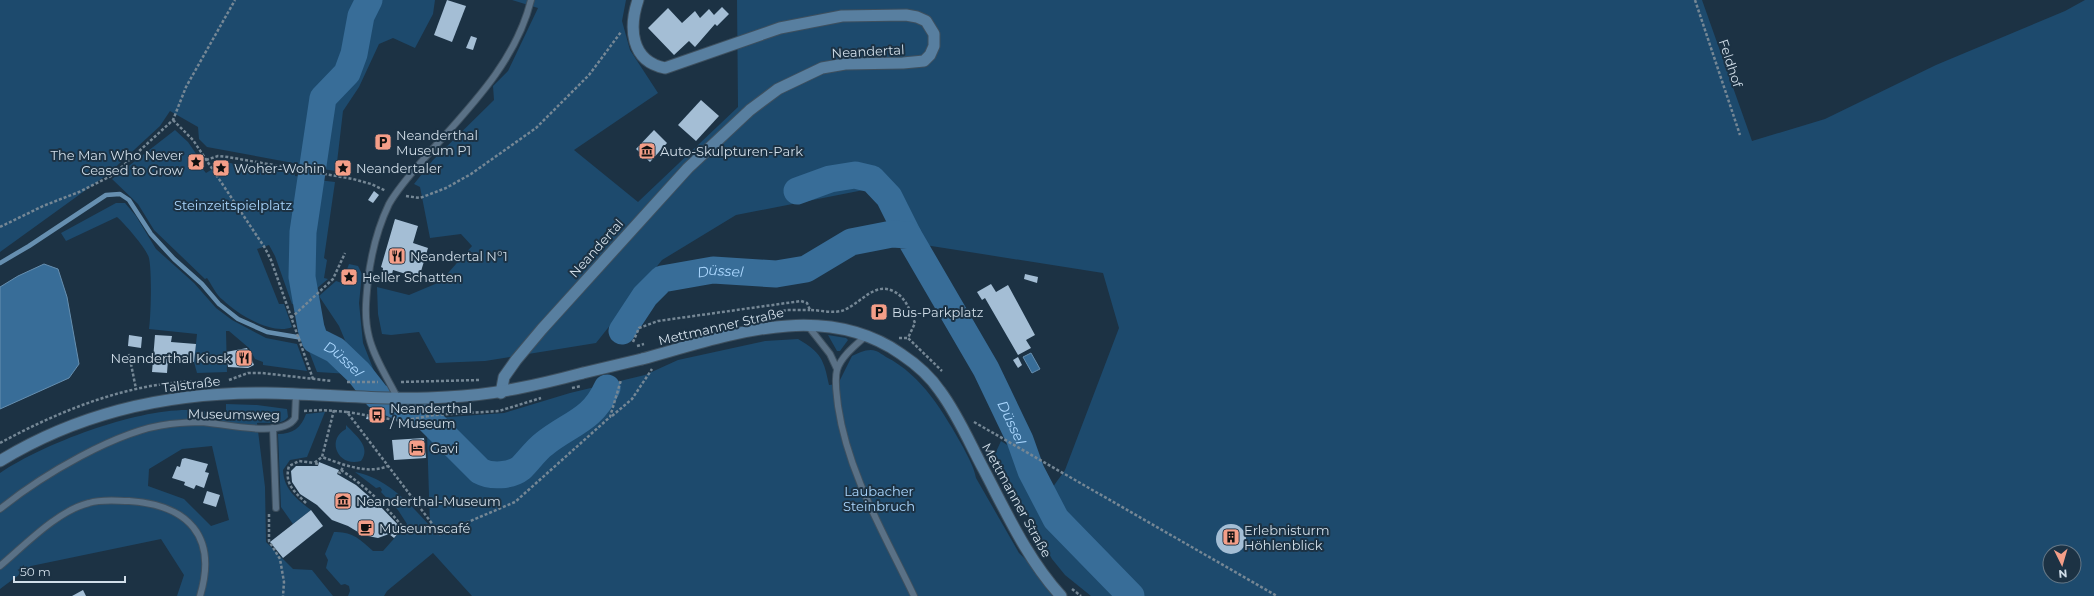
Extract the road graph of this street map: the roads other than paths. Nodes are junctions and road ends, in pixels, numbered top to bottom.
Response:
1 (531, 0) edge
2 (638, 0) edge
3 (806, 324) junction
4 (866, 335) junction
5 (837, 369) junction
6 (502, 393) junction
7 (296, 394) junction
8 (393, 397) junction
9 (273, 428) junction
10 (0, 461) edge
11 (276, 508) dead end
12 (0, 510) edge
13 (0, 566) edge
14 (200, 596) edge
15 (914, 596) edge
16 (1062, 596) edge

1 - 8 lane
2 - 6 main road, Neandertal
3 - 4 main road, Mettmanner Straße
3 - 5 lane
3 - 6 main road, Mettmanner Straße, bridge
4 - 5 lane
4 - 16 main road, Mettmanner Straße
5 - 15 lane
6 - 8 main road, Mettmanner Straße
7 - 8 main road, Talstraße
7 - 9 lane, Museumsweg
7 - 10 main road, Talstraße
9 - 11 lane
9 - 12 lane, Museumsweg
13 - 14 lane

